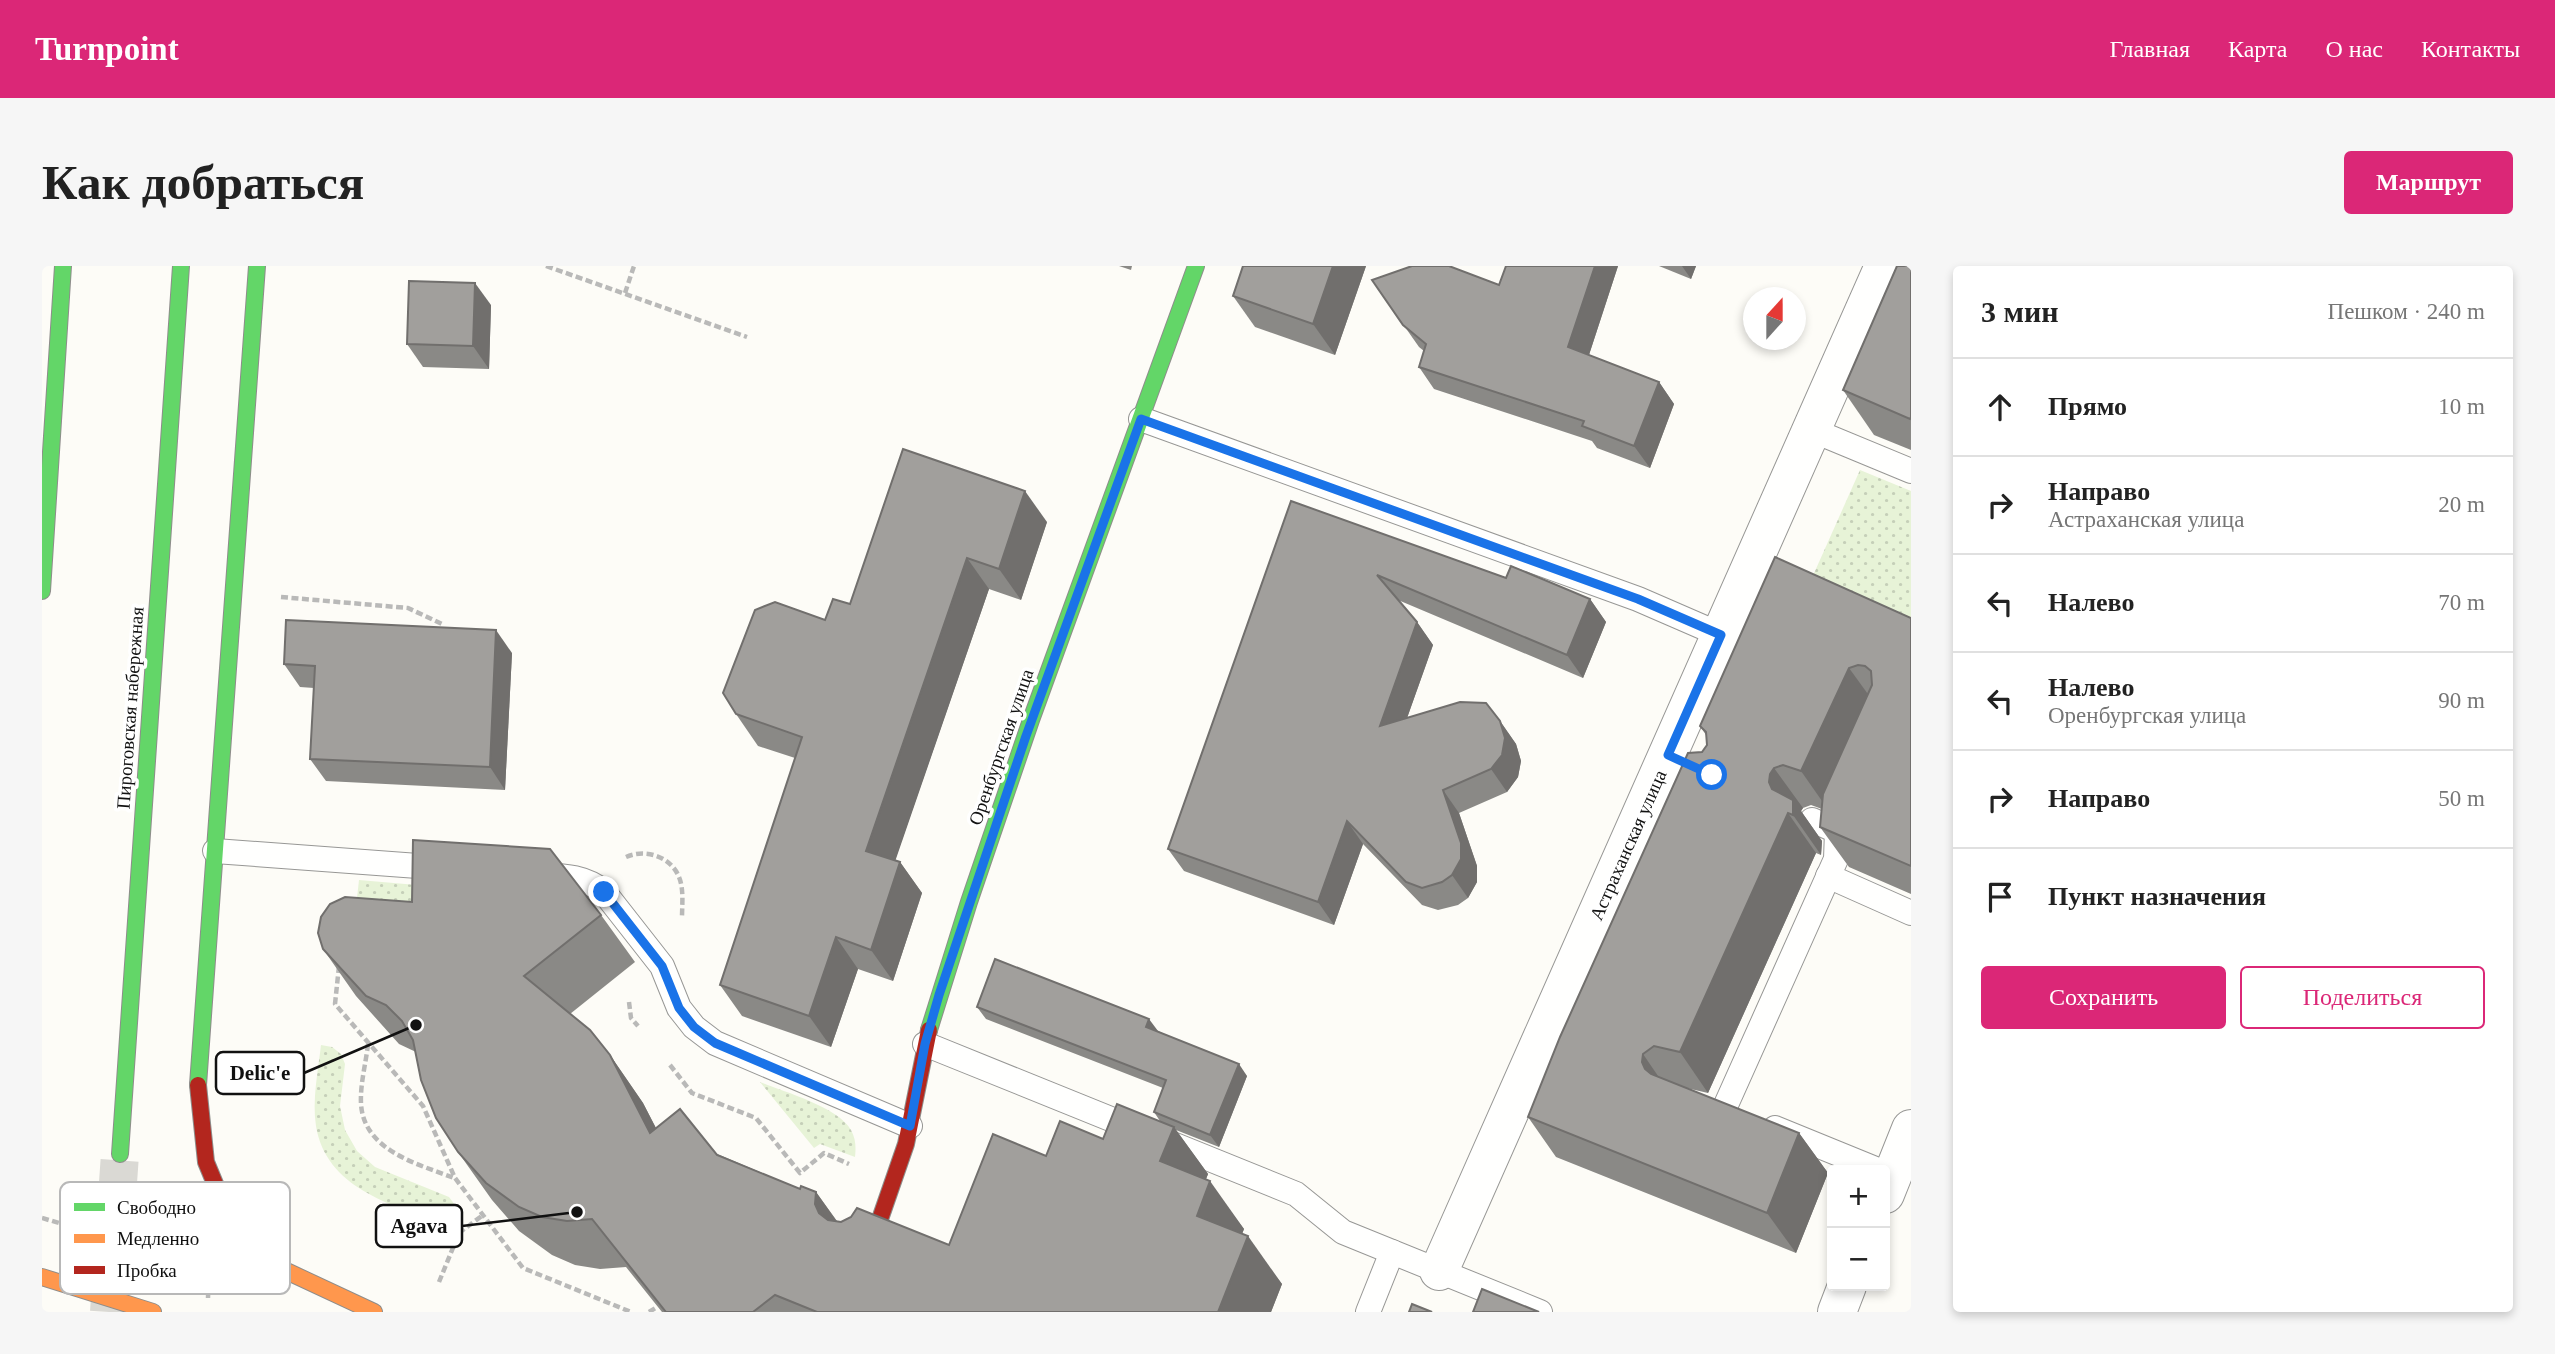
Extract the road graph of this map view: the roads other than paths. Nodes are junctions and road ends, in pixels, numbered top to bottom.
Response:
1 (63, 266) edge
2 (181, 266) edge
3 (257, 266) edge
4 (1196, 266) edge
5 (1884, 266) edge
6 (1141, 419) junction
7 (1812, 430) junction
8 (1911, 471) edge
9 (42, 591) edge
10 (1721, 635) junction
11 (1854, 794) edge
12 (1812, 820) dead end
13 (1838, 831) junction
14 (215, 851) junction
15 (468, 870) edge
16 (522, 873) edge
17 (1828, 876) junction
18 (1911, 913) edge
19 (925, 1044) junction
20 (910, 1126) junction
21 (1911, 1129) edge
22 (120, 1154) tunnel mouth
23 (1853, 1165) edge
24 (1890, 1169) edge
25 (214, 1182) edge
26 (870, 1248) edge
27 (1392, 1252) junction
28 (1439, 1271) junction
29 (290, 1273) edge
30 (42, 1277) edge
31 (60, 1283) edge
32 (1845, 1291) edge
33 (96, 1294) edge
34 (153, 1312) edge
35 (374, 1312) edge
36 (1368, 1312) edge
37 (1540, 1312) edge
38 (1837, 1312) edge

1 - 9 main road
2 - 22 main road, Пироговская набережная
3 - 14 main road
4 - 6 main road, Оренбургская улица
5 - 7 street, Астраханская улица
6 - 10 lane
6 - 19 main road, Оренбургская улица
7 - 8 lane
7 - 10 street, Астраханская улица
10 - 28 street, Астраханская улица
11 - 13 lane
12 - 13 lane
13 - 17 lane
14 - 15 lane
14 - 25 main road
16 - 20 lane
17 - 18 lane
17 - 23 lane
19 - 20 main road, Оренбургская улица
19 - 27 lane
20 - 26 main road, Оренбургская улица
21 - 24 street
27 - 28 lane
27 - 36 lane
28 - 37 lane
29 - 35 main road
30 - 31 main road
32 - 38 street
33 - 34 main road

